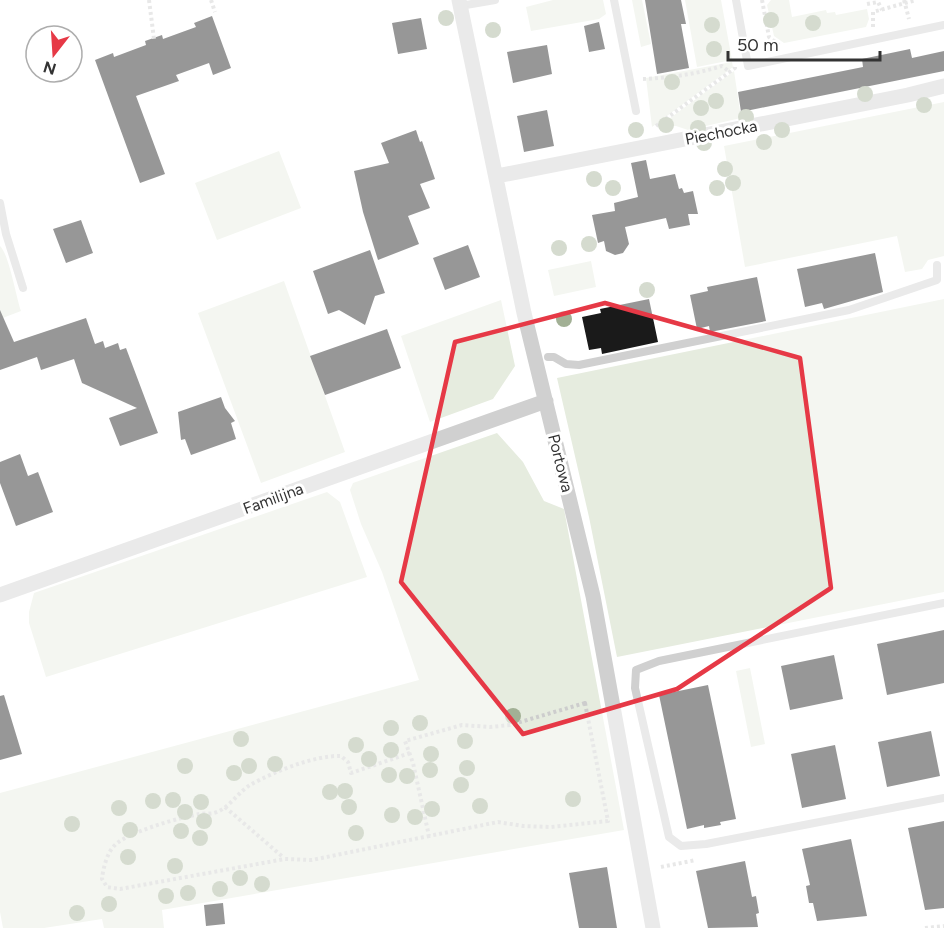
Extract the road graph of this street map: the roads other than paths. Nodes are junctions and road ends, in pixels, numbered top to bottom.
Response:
1 (495, 0) edge
2 (614, 0) edge
3 (736, 0) edge
4 (460, 3) edge
5 (944, 25) edge
6 (944, 86) edge
7 (636, 111) dead end
8 (497, 176) junction
9 (0, 203) edge
10 (3, 236) edge
11 (937, 265) dead end
12 (23, 288) dead end
13 (548, 357) dead end
14 (546, 401) junction
15 (0, 595) edge
16 (944, 603) edge
17 (944, 798) edge
18 (653, 928) edge

1 - 4 lane
2 - 7 lane
3 - 5 lane
4 - 8 street, Portowa
6 - 8 street, Piechocka
8 - 14 street, Portowa
9 - 10 lane
10 - 12 lane
11 - 13 lane
14 - 15 street, Familijna
14 - 18 street, Portowa
16 - 17 lane

